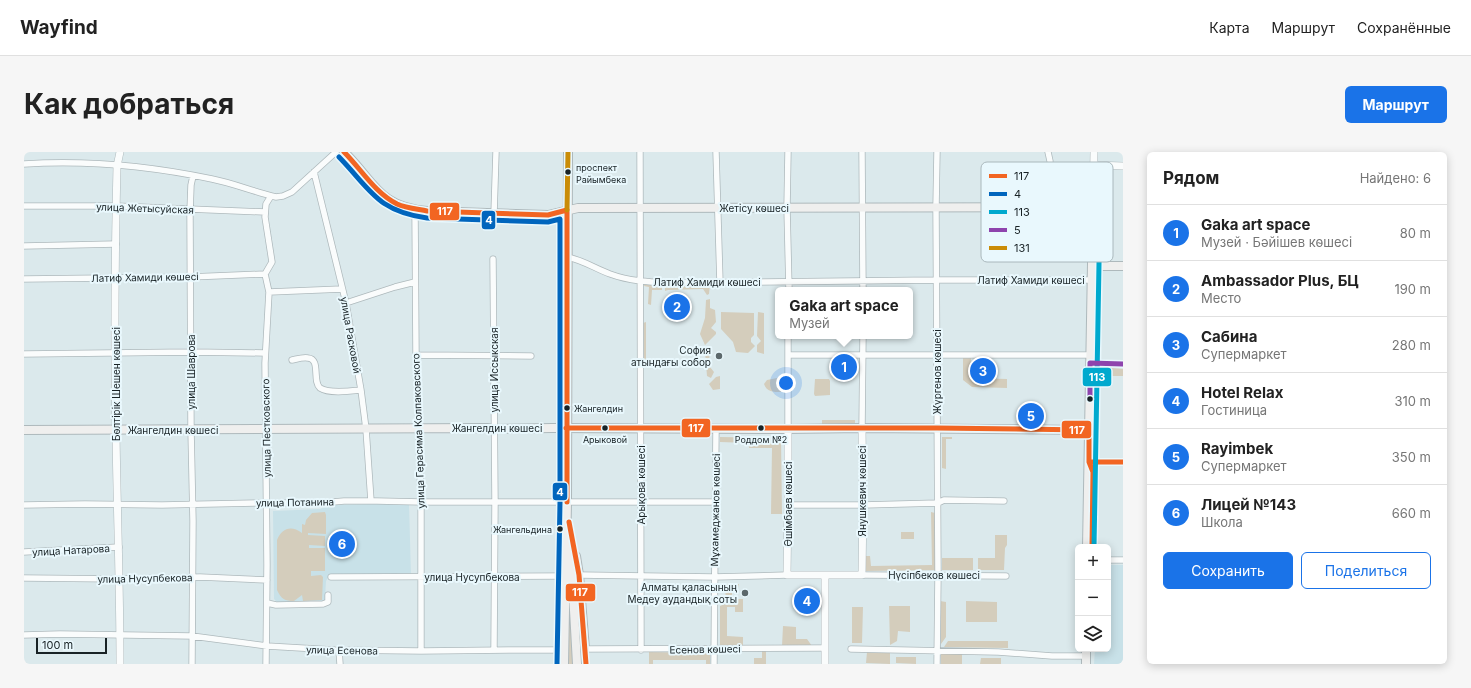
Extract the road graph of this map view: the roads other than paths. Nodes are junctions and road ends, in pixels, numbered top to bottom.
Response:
1 (120, 152) edge
2 (336, 152) edge
3 (344, 152) edge
4 (496, 152) edge
5 (568, 152) edge
6 (640, 152) edge
7 (716, 152) edge
8 (788, 152) edge
9 (862, 152) edge
10 (937, 152) edge
11 (1048, 152) edge
12 (1050, 161) dead end
13 (24, 164) edge
14 (117, 166) junction
15 (1113, 166) edge
16 (1123, 166) edge
17 (314, 172) junction
18 (193, 176) junction
19 (270, 196) junction
20 (24, 206) edge
21 (116, 206) junction
22 (190, 208) junction
23 (640, 208) junction
24 (718, 208) junction
25 (787, 208) junction
26 (862, 208) junction
27 (936, 208) junction
28 (981, 208) edge
29 (415, 210) junction
30 (567, 210) junction
31 (265, 212) junction
32 (494, 214) junction
33 (548, 215) junction
34 (567, 231) junction
35 (116, 244) junction
36 (24, 246) edge
37 (567, 257) junction
38 (493, 259) dead end
39 (1092, 262) edge
40 (1092, 266) junction
41 (1123, 266) edge
42 (265, 274) junction
43 (190, 277) junction
44 (116, 278) junction
45 (24, 279) edge
46 (936, 280) junction
47 (1091, 280) junction
48 (641, 281) junction
49 (415, 282) junction
50 (789, 282) junction
51 (863, 282) junction
52 (720, 283) junction
53 (789, 287) edge
54 (863, 287) edge
55 (342, 288) junction
56 (269, 292) junction
57 (346, 303) junction
58 (788, 339) edge
59 (863, 339) edge
60 (191, 352) junction
61 (116, 353) junction
62 (265, 353) junction
63 (24, 354) edge
64 (937, 354) junction
65 (416, 355) junction
66 (788, 355) junction
67 (493, 356) junction
68 (531, 356) dead end
69 (863, 356) junction
70 (1090, 359) junction
71 (292, 360) dead end
72 (1123, 364) edge
73 (361, 390) junction
74 (566, 428) junction
75 (716, 428) junction
76 (862, 428) junction
77 (937, 428) junction
78 (266, 429) junction
79 (366, 429) junction
80 (419, 429) junction
81 (494, 429) junction
82 (641, 429) junction
83 (788, 429) junction
84 (24, 430) edge
85 (116, 430) junction
86 (191, 430) junction
87 (1089, 430) junction
88 (1089, 462) junction
89 (1123, 462) edge
90 (371, 501) junction
91 (1004, 501) dead end
92 (421, 502) junction
93 (495, 502) junction
94 (567, 502) junction
95 (641, 502) junction
96 (715, 502) junction
97 (267, 503) junction
98 (938, 503) junction
99 (192, 504) junction
100 (24, 505) edge
101 (118, 505) junction
102 (788, 505) junction
103 (863, 505) junction
104 (569, 522) junction
105 (1087, 544) edge
106 (119, 547) junction
107 (24, 552) edge
108 (1111, 560) edge
109 (1123, 560) edge
110 (579, 575) junction
111 (642, 575) junction
112 (787, 575) junction
113 (862, 575) junction
114 (938, 575) junction
115 (565, 576) junction
116 (825, 576) junction
117 (1006, 576) dead end
118 (192, 577) junction
119 (331, 577) dead end
120 (421, 577) junction
121 (495, 577) junction
122 (714, 577) junction
123 (24, 578) edge
124 (120, 579) junction
125 (267, 580) junction
126 (328, 594) dead end
127 (267, 603) junction
128 (24, 635) edge
129 (120, 635) junction
130 (192, 636) junction
131 (267, 646) junction
132 (825, 648) junction
133 (585, 649) joint
134 (714, 649) junction
135 (851, 649) dead end
136 (339, 650) junction
137 (494, 650) junction
138 (564, 650) junction
139 (641, 650) junction
140 (937, 650) junction
141 (421, 651) junction
142 (1086, 656) edge
143 (120, 664) edge
144 (192, 664) edge
145 (266, 664) edge
146 (340, 664) edge
147 (564, 664) edge
148 (577, 664) edge
149 (714, 664) edge
150 (825, 664) edge
151 (937, 664) edge

1 - 14 street, Бөлтірік Шешен көшесі
2 - 17 street
3 - 29 main road, Жетісу көшесі
4 - 32 street
5 - 30 main road
6 - 23 street, Арықова көшесі
7 - 24 street
8 - 25 street
9 - 26 street
10 - 27 street, Жүргенов көшесі
11 - 12 street
13 - 14 street
14 - 18 street
14 - 21 street, Бөлтірік Шешен көшесі
15 - 16 street
17 - 19 street
17 - 55 street, улица Расковой
18 - 19 street
18 - 22 street, улица Шаврова
19 - 31 street
20 - 21 street, улица Жетысуйская
21 - 22 street, улица Жетысуйская
21 - 35 street, Бөлтірік Шешен көшесі
22 - 31 street, улица Жетысуйская
22 - 43 street, улица Шаврова
23 - 24 main road, Жетісу көшесі
23 - 30 main road, Жетісу көшесі
23 - 48 street, Арықова көшесі
24 - 25 main road, Жетісу көшесі
24 - 52 street
25 - 26 main road, Жетісу көшесі
25 - 50 street
26 - 27 main road, Жетісу көшесі
26 - 51 street
27 - 28 main road, Жетісу көшесі
27 - 46 street, Жүргенов көшесі
29 - 32 main road, Жетісу көшесі
29 - 49 street, улица Герасима Колпаковского
30 - 33 main road, Жетісу көшесі
30 - 34 main road
31 - 42 street
32 - 33 main road, Жетісу көшесі
33 - 34 main road
34 - 37 main road
35 - 36 street
35 - 44 street, Бөлтірік Шешен көшесі
37 - 48 street, Латиф Хамиди көшесі
37 - 74 main road
38 - 67 street, улица Иссыкская
39 - 40 main road
40 - 41 main road
40 - 47 main road
42 - 43 street, Латиф Хамиди көшесі
42 - 56 street, улица Пестковского
43 - 44 street, Латиф Хамиди көшесі
43 - 60 street, улица Шаврова
44 - 45 street, Латиф Хамиди көшесі
44 - 61 street, Бөлтірік Шешен көшесі
46 - 47 street, Латиф Хамиди көшесі
46 - 51 street, Латиф Хамиди көшесі
46 - 64 street, Жүргенов көшесі
47 - 70 main road
48 - 52 street, Латиф Хамиди көшесі
48 - 82 street, Арықова көшесі
49 - 57 street
49 - 65 street, улица Герасима Колпаковского
50 - 51 street, Латиф Хамиди көшесі
50 - 52 street, Латиф Хамиди көшесі
50 - 53 street
51 - 54 street
55 - 56 street
55 - 57 street, улица Расковой
56 - 62 street, улица Пестковского
57 - 73 street, улица Расковой
58 - 66 street, Әшімбаев көшесі
59 - 69 street, Янушкевич көшесі
60 - 61 street
60 - 62 street
60 - 86 street, улица Шаврова
61 - 63 street
61 - 85 street, Бөлтірік Шешен көшесі
62 - 78 street, улица Пестковского
64 - 69 street
64 - 70 street
64 - 77 street, Жүргенов көшесі
65 - 67 street
65 - 80 street, улица Герасима Колпаковского
66 - 69 street
66 - 83 street, Әшімбаев көшесі
67 - 68 street
67 - 81 street, улица Иссыкская
69 - 76 street, Янушкевич көшесі
70 - 72 street
70 - 87 main road
71 - 73 street
73 - 79 street, улица Расковой
74 - 81 main road, Жангелдин көшесі
74 - 82 main road, Жангелдин көшесі
74 - 94 main road
75 - 82 main road, Жангелдин көшесі
75 - 83 main road, Жангелдин көшесі
75 - 96 street, Мұхамеджанов көшесі
76 - 77 main road, Жангелдин көшесі
76 - 83 main road, Жангелдин көшесі
76 - 103 street, Янушкевич көшесі
77 - 87 main road, Жангелдин көшесі
77 - 98 street, Жүргенов көшесі
78 - 79 main road, Жангелдин көшесі
78 - 86 main road, Жангелдин көшесі
78 - 97 street, улица Пестковского
79 - 80 main road, Жангелдин көшесі
79 - 90 street, улица Расковой
80 - 81 main road, Жангелдин көшесі
80 - 92 street, улица Герасима Колпаковского
81 - 93 street, улица Иссыкская
82 - 95 street, Арықова көшесі
83 - 102 street, Әшімбаев көшесі
84 - 85 main road, Жангелдин көшесі
85 - 86 main road, Жангелдин көшесі
85 - 101 street, Бөлтірік Шешен көшесі
86 - 99 street, улица Шаврова
87 - 88 main road
88 - 89 street
88 - 105 main road
90 - 92 street, улица Потанина
90 - 97 street, улица Потанина
91 - 98 street
92 - 93 street, улица Потанина
92 - 120 street, улица Герасима Колпаковского
93 - 94 street, улица Потанина
93 - 121 street, улица Иссыкская
94 - 95 street, улица Потанина
94 - 104 main road
94 - 115 main road
95 - 96 street, улица Потанина
95 - 111 street, Арықова көшесі
96 - 122 street, Мұхамеджанов көшесі
97 - 99 street, улица Потанина
97 - 125 street, улица Пестковского
98 - 103 street
98 - 114 street, Жүргенов көшесі
99 - 101 street, улица Потанина
99 - 118 street, улица Шаврова
100 - 101 street, улица Потанина
101 - 106 street, Бөлтірік Шешен көшесі
102 - 103 street
102 - 112 street, Әшімбаев көшесі
103 - 113 street, Янушкевич көшесі
104 - 110 main road
104 - 148 main road
106 - 107 street, улица Натарова
106 - 124 street, Бөлтірік Шешен көшесі
108 - 109 street
110 - 111 street
110 - 133 main road
111 - 122 street
111 - 139 street, Арықова көшесі
112 - 116 street
112 - 122 street
113 - 114 street, Нүсіпбеков көшесі
113 - 116 street
114 - 117 street, Нүсіпбеков көшесі
114 - 140 street, Жүргенов көшесі
115 - 121 street, улица Нусупбекова
115 - 138 main road
116 - 132 street
118 - 124 street, улица Нусупбекова
118 - 125 street, улица Нусупбекова
118 - 130 street, улица Шаврова
119 - 120 street, улица Нусупбекова
120 - 121 street, улица Нусупбекова
120 - 141 street, улица Герасима Колпаковского
121 - 137 street, улица Иссыкская
122 - 134 street, Мұхамеджанов көшесі
123 - 124 street, улица Нусупбекова
124 - 129 street, Бөлтірік Шешен көшесі
125 - 127 street, улица Пестковского
126 - 127 street
127 - 131 street, улица Пестковского
128 - 129 street, улица Есенова
129 - 130 street, улица Есенова
129 - 143 street, Бөлтірік Шешен көшесі
130 - 131 street, улица Есенова
130 - 144 street, улица Шаврова
131 - 136 street, улица Есенова
131 - 145 street, улица Пестковского
132 - 134 street, Есенов көшесі
132 - 150 street
133 - 139 street, Есенов көшесі
134 - 139 street, Есенов көшесі
134 - 149 street, Мұхамеджанов көшесі
135 - 140 street
136 - 141 street, улица Есенова
136 - 146 street
137 - 138 street, улица Есенова
137 - 141 street, улица Есенова
138 - 147 main road
140 - 142 street
140 - 151 street, Жүргенов көшесі

